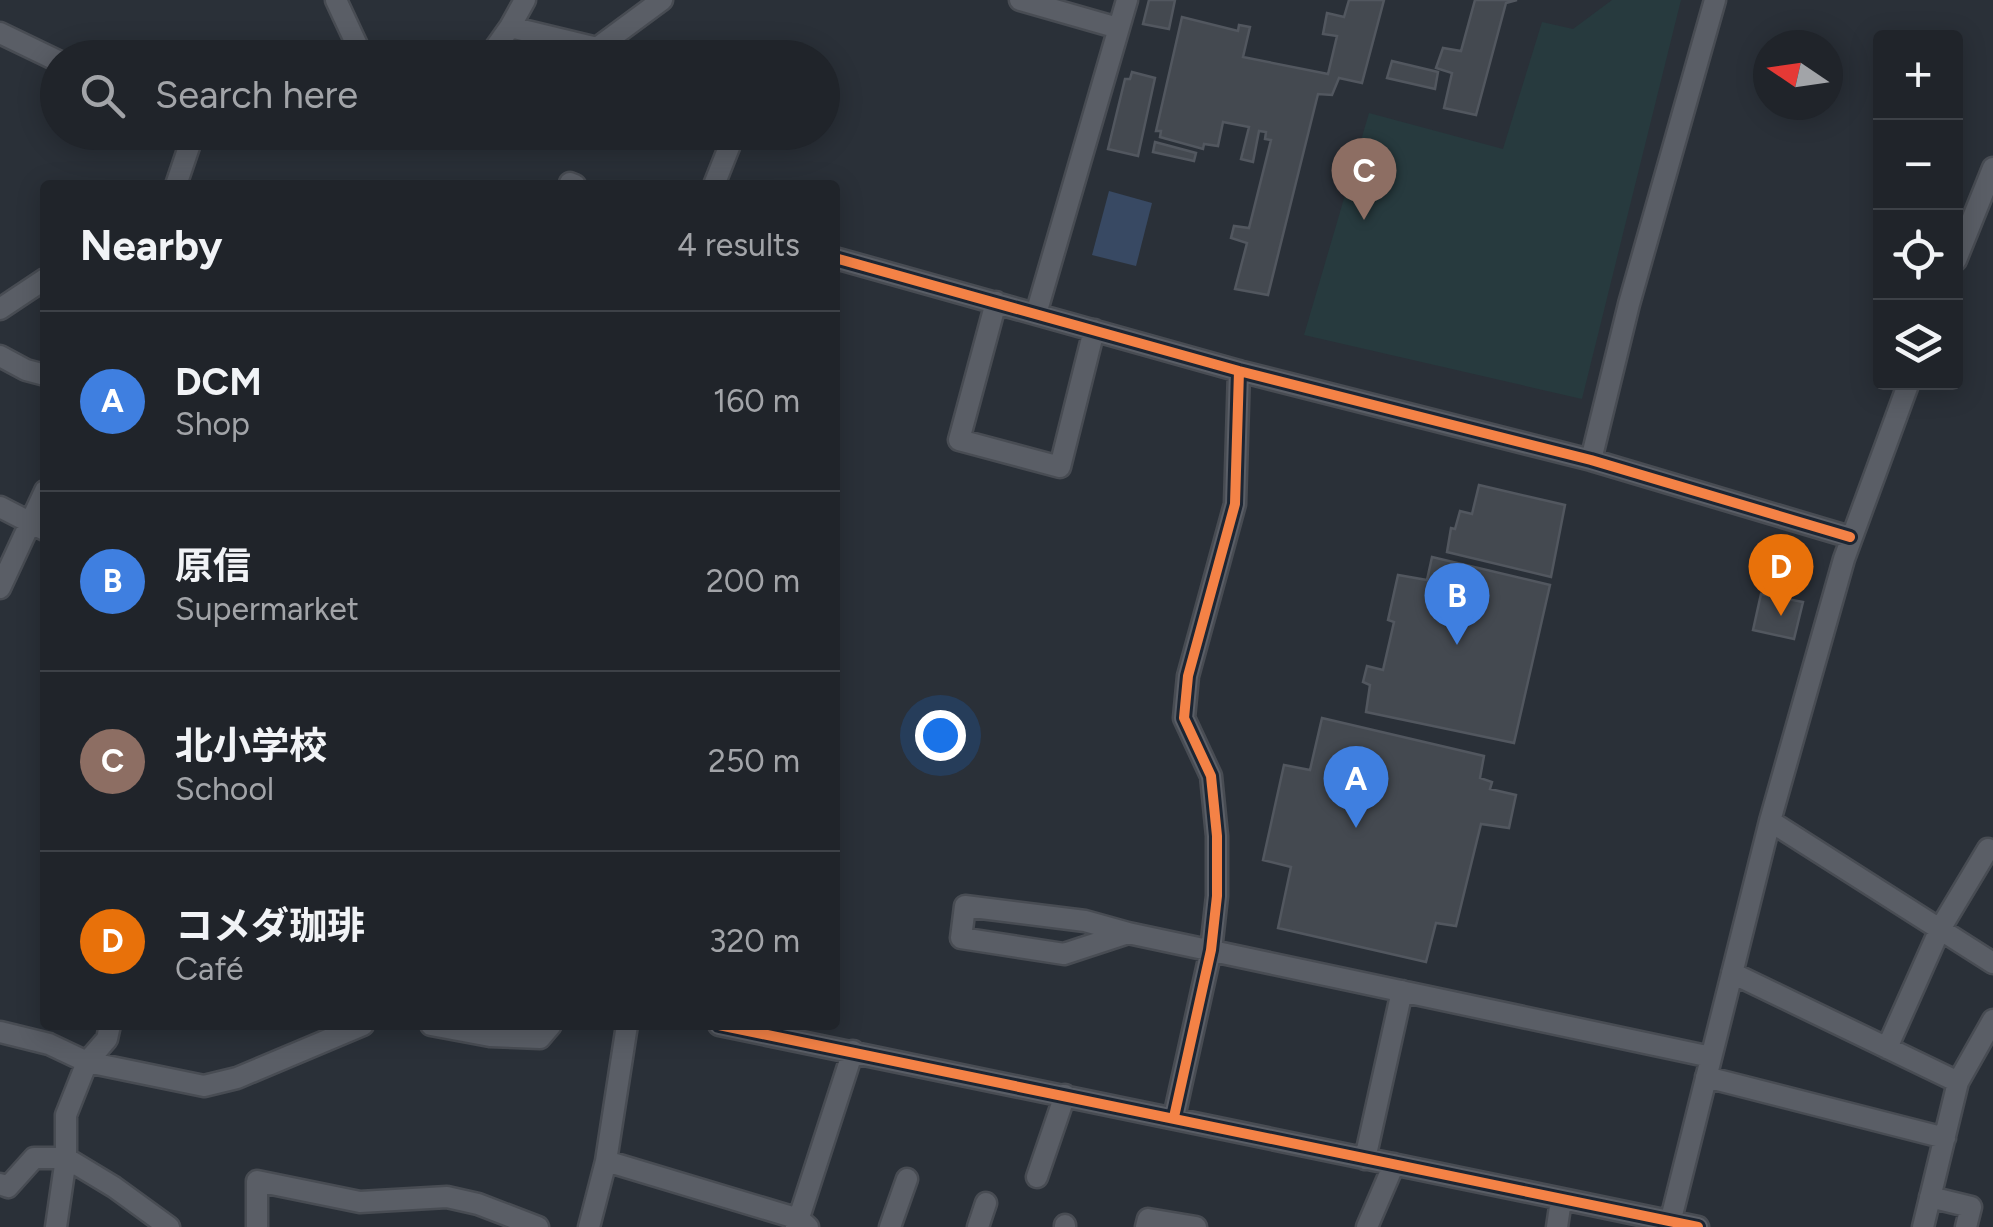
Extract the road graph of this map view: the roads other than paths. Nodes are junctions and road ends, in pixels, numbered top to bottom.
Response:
1 (336, 0) edge
2 (525, 0) edge
3 (662, 0) edge
4 (1020, 0) edge
5 (1128, 0) edge
6 (1714, 0) edge
7 (510, 27) junction
8 (1118, 28) junction
9 (0, 33) edge
10 (355, 40) edge
11 (501, 40) edge
12 (564, 40) edge
13 (608, 40) edge
14 (40, 52) edge
15 (188, 150) edge
16 (728, 150) edge
17 (1993, 168) edge
18 (178, 180) edge
19 (716, 180) edge
20 (1963, 243) edge
21 (840, 259) edge
22 (40, 282) edge
23 (996, 302) junction
24 (0, 309) edge
25 (1036, 314) junction
26 (1094, 330) junction
27 (0, 356) edge
28 (1239, 371) junction
29 (40, 374) edge
30 (1906, 390) edge
31 (1590, 460) junction
32 (0, 506) edge
33 (37, 527) edge
34 (1850, 537) junction
35 (0, 588) edge
36 (1770, 821) junction
37 (1988, 849) dead end
38 (1940, 929) junction
39 (1128, 933) junction
40 (1211, 950) junction
41 (1992, 959) edge
42 (1732, 973) junction
43 (1402, 991) junction
44 (1993, 1020) edge
45 (109, 1030) edge
46 (351, 1030) edge
47 (458, 1030) edge
48 (547, 1030) edge
49 (626, 1030) edge
50 (744, 1030) edge
51 (0, 1032) edge
52 (1886, 1048) junction
53 (853, 1052) junction
54 (87, 1062) junction
55 (1708, 1067) junction
56 (1958, 1082) junction
57 (1065, 1095) junction
58 (1174, 1117) junction
59 (1945, 1138) junction
60 (66, 1158) junction
61 (1365, 1159) junction
62 (606, 1161) junction
63 (1394, 1164) junction
64 (1037, 1176) dead end
65 (907, 1179) dead end
66 (0, 1184) edge
67 (1930, 1197) junction
68 (1561, 1200) junction
69 (986, 1203) dead end
70 (801, 1224) edge
71 (1670, 1224) edge
72 (56, 1227) edge
73 (170, 1227) edge
74 (257, 1227) edge
75 (538, 1227) edge
76 (589, 1227) edge
77 (890, 1227) edge
78 (978, 1227) edge
79 (1146, 1227) edge
80 (1196, 1227) edge
81 (1368, 1227) edge
82 (1557, 1227) edge
83 (1698, 1227) edge
84 (1923, 1227) edge
85 (1966, 1227) edge

1 - 10 street
2 - 7 street
3 - 13 street
4 - 8 street
5 - 8 street
6 - 31 street
7 - 11 street
7 - 12 street
8 - 25 street
9 - 14 street
15 - 18 street
16 - 19 street
17 - 20 street
21 - 23 street
22 - 24 street
23 - 25 street
23 - 26 street
25 - 26 street
26 - 28 street
27 - 29 street
28 - 31 street
28 - 40 street
30 - 34 street
31 - 34 street
32 - 33 street
33 - 35 street
34 - 36 street
36 - 38 street
36 - 42 street
37 - 38 street
38 - 41 street
38 - 52 street
39 - 39 street
39 - 40 street
40 - 43 street
40 - 58 street
42 - 52 street
42 - 55 street
43 - 55 street
43 - 61 street
44 - 56 street
45 - 54 street
46 - 54 street
47 - 48 street
49 - 62 street
50 - 53 street
51 - 54 street
52 - 56 street
53 - 57 street
53 - 70 street
54 - 60 street
55 - 59 street
55 - 71 street
56 - 59 street
57 - 58 street
57 - 64 street
58 - 61 street
59 - 67 street
60 - 66 street
60 - 72 street
60 - 73 street
61 - 63 street
62 - 70 street
62 - 76 street
63 - 68 street
63 - 81 street
65 - 77 street
67 - 84 street
67 - 85 street
68 - 71 street
68 - 82 street
69 - 78 street
71 - 83 street
74 - 75 street
79 - 80 street

